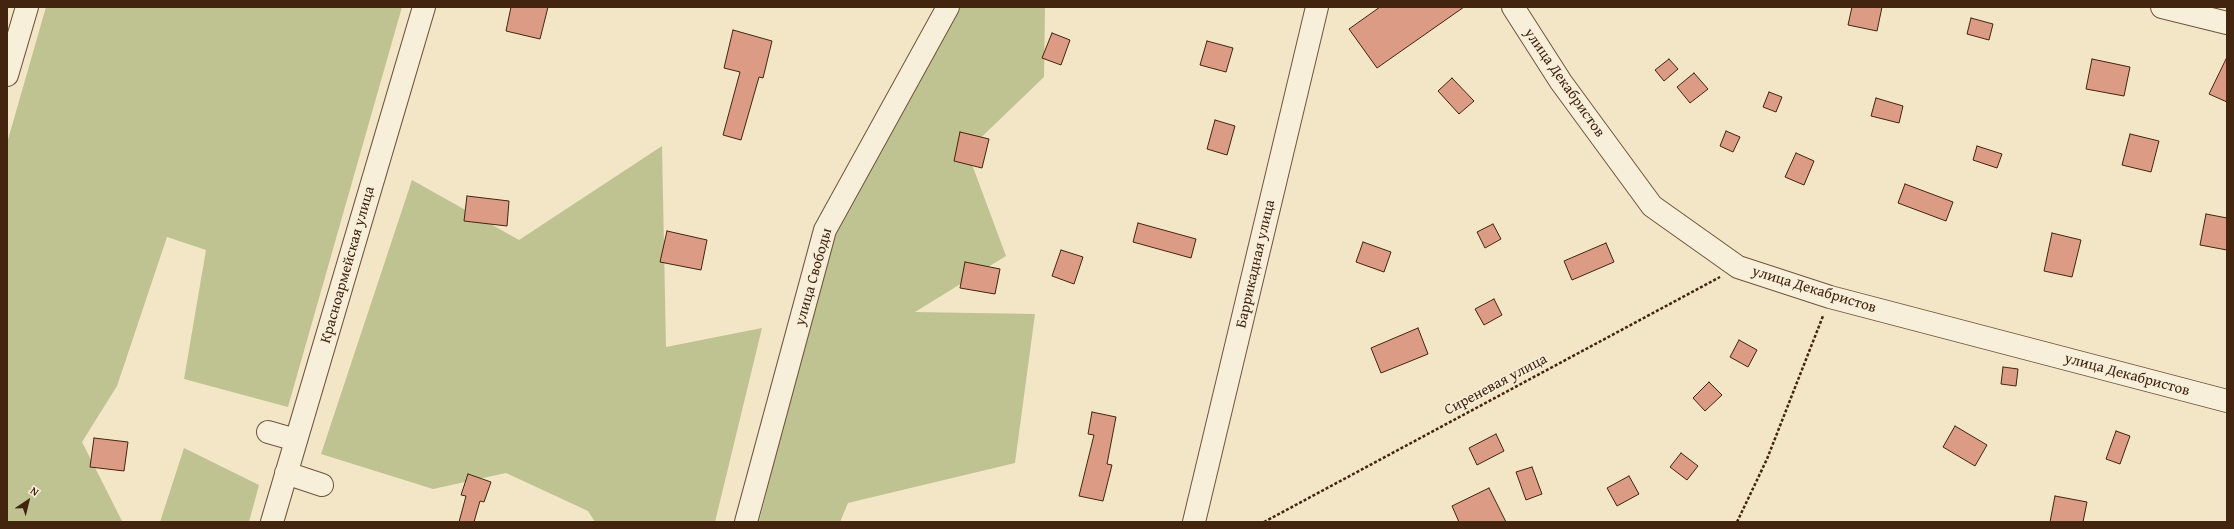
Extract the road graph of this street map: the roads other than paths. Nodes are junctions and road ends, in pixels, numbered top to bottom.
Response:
1 (27, 7) edge
2 (424, 7) edge
3 (948, 7) edge
4 (1317, 7) edge
5 (1513, 7) edge
6 (2162, 7) edge
7 (2227, 23) edge
8 (7, 75) edge
9 (2227, 401) edge
10 (268, 432) dead end
11 (296, 440) junction
12 (286, 473) junction
13 (322, 485) dead end
14 (272, 522) edge
15 (746, 522) edge
16 (1194, 522) edge

1 - 8 street
2 - 11 street, Красноармейская улица
3 - 15 street, улица Свободы
4 - 16 street, Баррикадная улица
5 - 9 street, улица Декабристов
6 - 7 street
10 - 11 street
11 - 12 street, Красноармейская улица
12 - 13 street
12 - 14 street, Красноармейская улица

